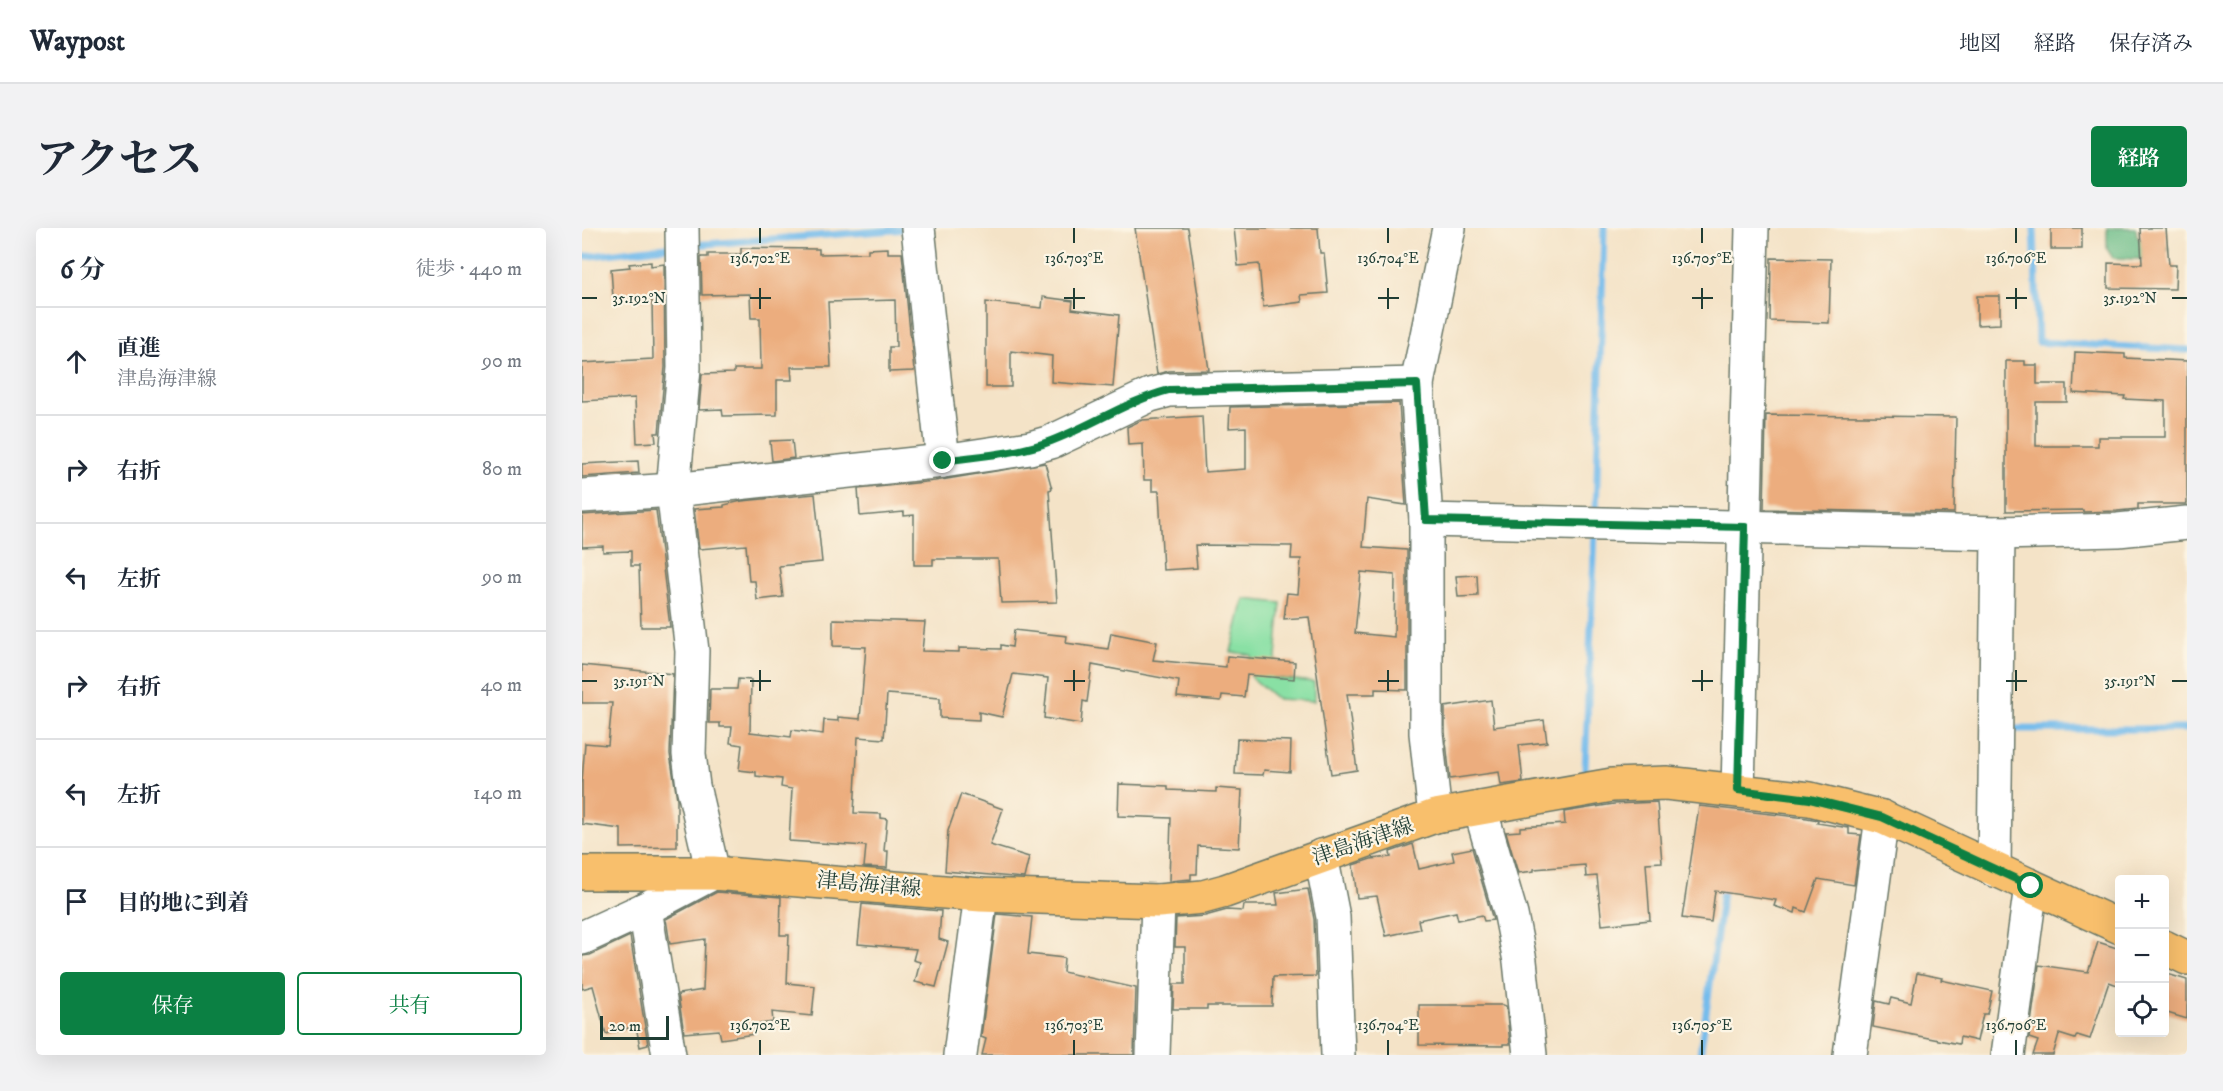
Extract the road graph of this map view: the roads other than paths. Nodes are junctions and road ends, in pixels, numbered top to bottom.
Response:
1 (682, 228) edge
2 (918, 228) edge
3 (1449, 228) edge
4 (1752, 228) edge
5 (1417, 384) junction
6 (943, 461) junction
7 (673, 490) junction
8 (582, 496) edge
9 (1426, 520) junction
10 (2187, 523) edge
11 (1745, 527) junction
12 (1998, 533) junction
13 (1738, 790) junction
14 (1480, 808) junction
15 (1435, 816) junction
16 (1882, 817) junction
17 (1321, 856) junction
18 (1994, 870) junction
19 (582, 873) edge
20 (618, 873) junction
21 (713, 873) junction
22 (2031, 886) junction
23 (981, 895) junction
24 (1158, 901) junction
25 (639, 912) junction
26 (2115, 925) edge
27 (582, 938) edge
28 (2169, 949) edge
29 (2187, 958) edge
30 (669, 1055) edge
31 (960, 1055) edge
32 (1153, 1055) edge
33 (1338, 1055) edge
34 (1530, 1055) edge
35 (1851, 1055) edge
36 (2008, 1055) edge

1 - 7 street
2 - 6 street
3 - 5 street
4 - 11 street
5 - 6 street
5 - 9 street
6 - 7 street
7 - 8 street
7 - 21 street
9 - 11 street
9 - 15 street
10 - 12 street
11 - 12 street
11 - 13 street
12 - 18 street
13 - 14 main road, 津島海津線
13 - 16 main road, 津島海津線
14 - 15 main road, 津島海津線
14 - 34 street
15 - 17 main road, 津島海津線
16 - 18 main road, 津島海津線
16 - 35 street
17 - 24 main road, 津島海津線
17 - 33 street
18 - 22 main road, 津島海津線
19 - 20 main road, 津島海津線
20 - 21 main road, 津島海津線
20 - 25 street
21 - 23 main road, 津島海津線
21 - 25 street
22 - 26 main road, 津島海津線
22 - 36 street
23 - 24 main road, 津島海津線
23 - 31 street
24 - 32 street
25 - 27 street
25 - 30 street
28 - 29 main road

